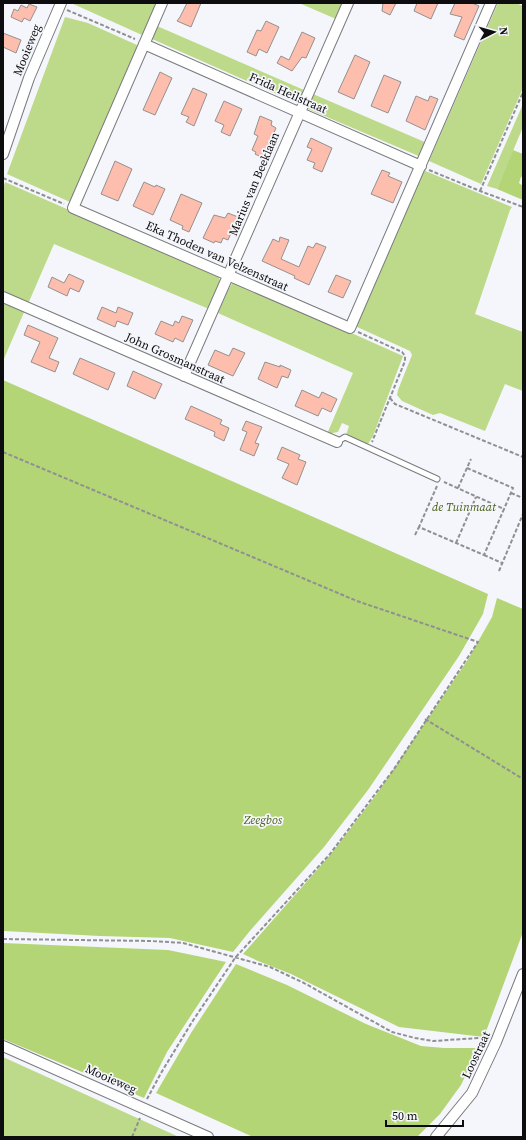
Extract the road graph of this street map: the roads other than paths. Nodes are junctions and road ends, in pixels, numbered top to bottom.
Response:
1 (162, 3) edge
2 (348, 3) edge
3 (491, 3) edge
4 (60, 5) edge
5 (144, 44) junction
6 (300, 113) junction
7 (3, 154) edge
8 (421, 166) junction
9 (227, 280) junction
10 (3, 297) edge
11 (184, 376) junction
12 (337, 442) joint
13 (437, 479) dead end
14 (523, 974) edge
15 (3, 1046) edge
16 (208, 1137) edge
17 (436, 1137) edge

1 - 5 street
2 - 6 street, Marius van Beeklaan
3 - 8 street
4 - 7 street, Mooieweg
5 - 6 street, Frida Heilstraat
5 - 9 street, Eka Thoden van Velzenstraat
6 - 8 street, Frida Heilstraat
6 - 9 street, Marius van Beeklaan
8 - 9 street, Eka Thoden van Velzenstraat
9 - 11 street, Marius van Beeklaan
10 - 11 street, John Grosmanstraat
11 - 12 street, John Grosmanstraat
12 - 13 lane
14 - 17 street, Loostraat
15 - 16 street, Mooieweg

